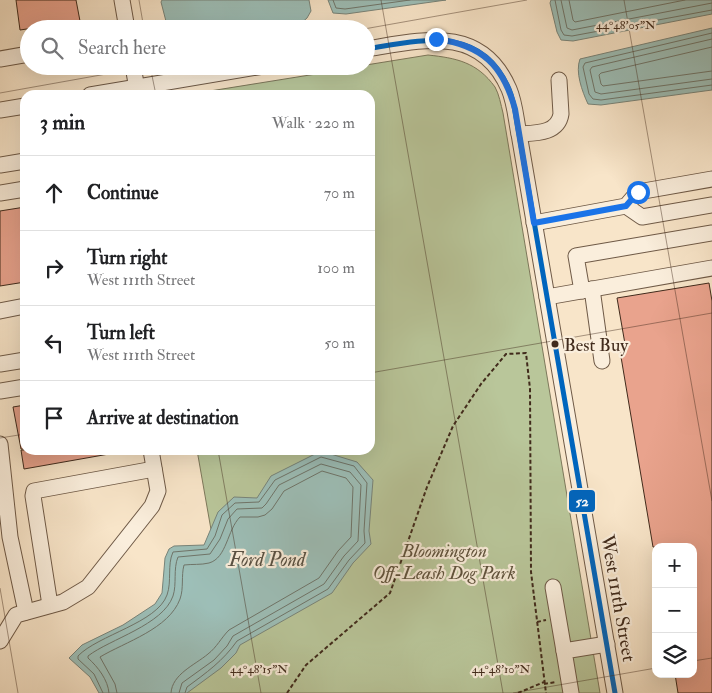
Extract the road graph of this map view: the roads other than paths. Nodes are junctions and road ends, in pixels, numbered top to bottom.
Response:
1 (122, 0) edge
2 (125, 20) edge
3 (375, 47) edge
4 (20, 56) edge
5 (0, 59) edge
6 (134, 75) edge
7 (218, 75) edge
8 (559, 80) dead end
9 (137, 90) edge
10 (142, 90) edge
11 (20, 107) edge
12 (0, 110) edge
13 (519, 134) junction
14 (20, 162) edge
15 (0, 165) edge
16 (712, 179) edge
17 (20, 190) edge
18 (0, 193) edge
19 (712, 205) edge
20 (626, 206) junction
21 (534, 223) junction
22 (712, 233) edge
23 (712, 268) edge
24 (587, 290) junction
25 (547, 297) junction
26 (20, 307) edge
27 (0, 311) edge
28 (20, 361) edge
29 (602, 361) dead end
30 (0, 364) edge
31 (20, 388) edge
32 (0, 391) edge
33 (0, 444) edge
34 (152, 455) edge
35 (154, 469) junction
36 (553, 587) dead end
37 (50, 605) junction
38 (26, 612) junction
39 (0, 641) edge
40 (607, 644) junction
41 (564, 651) junction
42 (571, 693) edge
43 (615, 693) edge

1 - 2 street
3 - 13 street, West 111th Street
4 - 5 street
6 - 9 street
7 - 10 street
8 - 13 street
11 - 12 street
13 - 21 street, West 111th Street
14 - 15 street
16 - 20 street
17 - 18 street
19 - 20 street
20 - 21 street
21 - 25 street, West 111th Street
22 - 24 street
23 - 24 street
24 - 25 street
24 - 29 street
25 - 40 street, West 111th Street
26 - 27 street
28 - 30 street
31 - 32 street
33 - 38 street
34 - 35 street
35 - 37 street
35 - 37 street
36 - 41 street
37 - 38 street
38 - 39 street
40 - 41 street
40 - 43 street, West 111th Street
41 - 42 street

